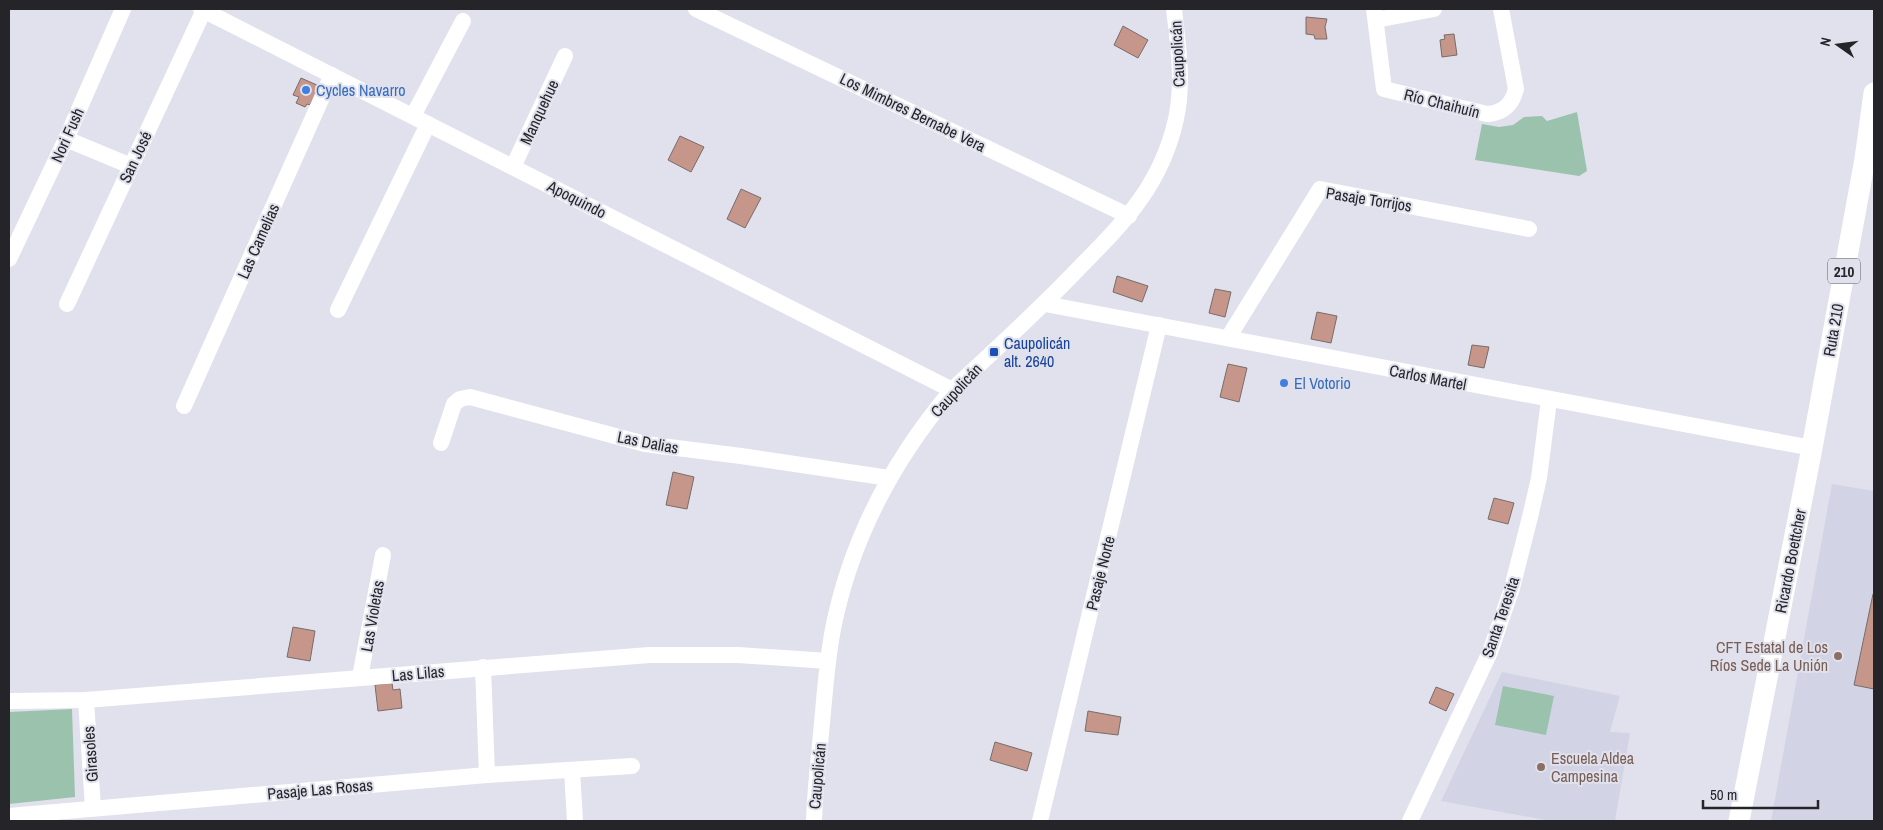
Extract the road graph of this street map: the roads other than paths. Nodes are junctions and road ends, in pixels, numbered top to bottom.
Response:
1 (123, 9) edge
2 (202, 9) edge
3 (696, 9) edge
4 (1174, 9) edge
5 (1434, 9) edge
6 (1502, 9) edge
7 (1375, 14) edge
8 (463, 21) dead end
9 (565, 56) dead end
10 (332, 75) junction
11 (1874, 93) edge
12 (413, 116) junction
13 (428, 124) junction
14 (66, 139) junction
15 (131, 166) junction
16 (513, 167) junction
17 (1129, 216) junction
18 (1529, 229) dead end
19 (9, 259) edge
20 (67, 304) dead end
21 (1045, 304) junction
22 (338, 310) dead end
23 (1159, 325) junction
24 (1228, 338) junction
25 (952, 390) junction
26 (1550, 400) junction
27 (184, 406) dead end
28 (441, 443) dead end
29 (1812, 448) junction
30 (889, 478) junction
31 (383, 555) dead end
32 (828, 661) junction
33 (482, 667) junction
34 (360, 677) junction
35 (86, 700) junction
36 (9, 701) edge
37 (632, 766) dead end
38 (572, 770) junction
39 (487, 775) junction
40 (93, 808) junction
41 (9, 816) edge
42 (575, 821) edge
43 (814, 821) edge
44 (1040, 821) edge
45 (1410, 821) edge
46 (1740, 821) edge

1 - 14 street, Nori Fush
2 - 10 street, Apoquindo
2 - 15 street, San José
3 - 17 street, Los Mimbres Bernabe Vera
4 - 17 street, Caupolicán
5 - 7 street
6 - 7 street, Río Chaihuín
8 - 12 street
9 - 16 street, Manquehue
10 - 12 street, Apoquindo
10 - 27 street, Las Camelias
11 - 29 main road, Ruta 210 / 210
12 - 13 street, Apoquindo
13 - 16 street, Apoquindo
13 - 22 street
14 - 15 street
14 - 19 street, Nori Fush
15 - 20 street, San José
16 - 25 street, Apoquindo
17 - 21 street, Caupolicán
18 - 24 street, Pasaje Torrijos
21 - 23 street, Carlos Martel
21 - 25 street, Caupolicán
23 - 24 street, Carlos Martel
23 - 44 street, Pasaje Norte
24 - 26 street, Carlos Martel
25 - 30 street, Caupolicán
26 - 29 street, Carlos Martel
26 - 45 street, Santa Teresita
28 - 30 street, Las Dalias
29 - 46 main road, Ricardo Boettcher / 210
30 - 32 street, Caupolicán
31 - 34 street, Las Violetas
32 - 33 street, Las Lilas
32 - 43 street, Caupolicán
33 - 34 street, Las Lilas
33 - 39 street
34 - 35 street, Las Lilas
35 - 36 street, Las Lilas
35 - 40 street, Girasoles
37 - 38 street, Pasaje Las Rosas
38 - 39 street, Pasaje Las Rosas
38 - 42 street
39 - 40 street, Pasaje Las Rosas
40 - 41 street, Pasaje Las Rosas

